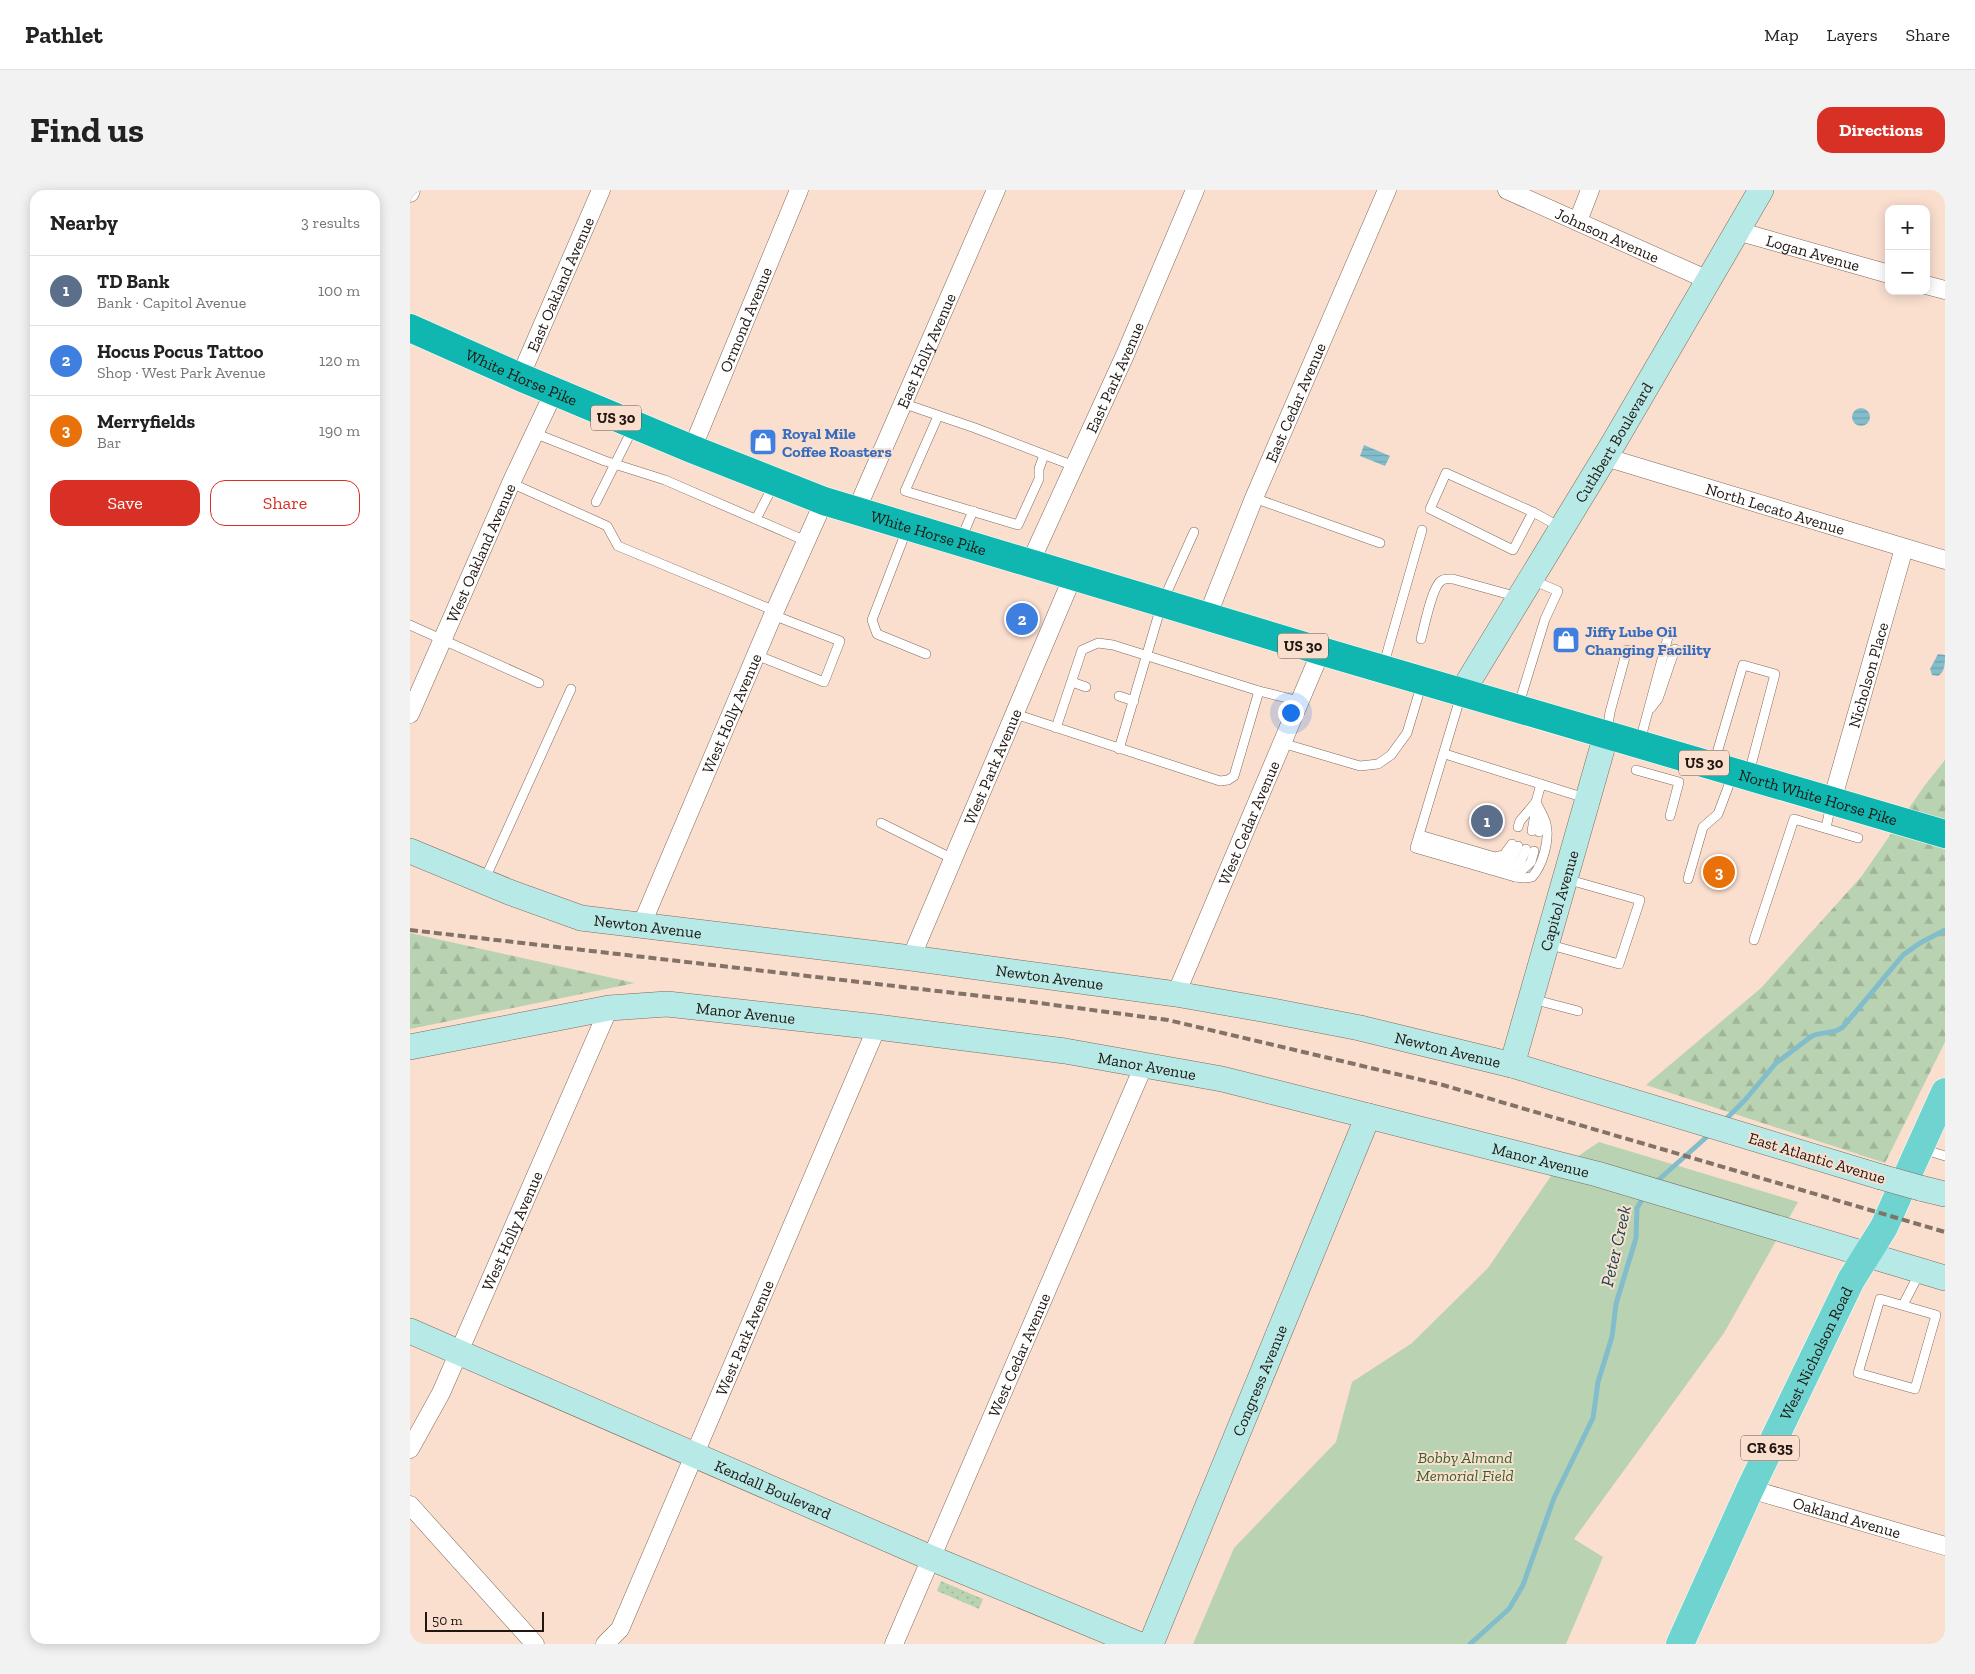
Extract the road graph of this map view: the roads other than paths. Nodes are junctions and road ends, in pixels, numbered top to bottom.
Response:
1 (601, 190) edge
2 (798, 190) edge
3 (996, 190) edge
4 (1195, 190) edge
5 (1387, 190) edge
6 (1507, 190) edge
7 (1590, 190) edge
8 (1761, 190) edge
9 (1578, 222) junction
10 (1737, 231) junction
11 (1885, 273) edge
12 (1708, 280) junction
13 (1930, 286) edge
14 (1945, 290) edge
15 (410, 328) edge
16 (520, 377) junction
17 (554, 392) junction
18 (902, 404) junction
19 (938, 416) junction
20 (634, 426) junction
21 (534, 434) junction
22 (692, 449) junction
23 (1044, 455) junction
24 (1605, 457) junction
25 (616, 464) junction
26 (1074, 466) junction
27 (774, 482) junction
28 (511, 483) junction
29 (1254, 498) junction
30 (824, 501) junction
31 (596, 502) dead end
32 (856, 511) junction
33 (973, 511) junction
34 (1533, 512) junction
35 (756, 519) junction
36 (908, 527) junction
37 (1562, 528) junction
38 (1422, 530) dead end
39 (1194, 532) dead end
40 (806, 541) junction
41 (960, 542) junction
42 (1380, 543) dead end
43 (1904, 548) junction
44 (1945, 560) edge
45 (1030, 563) junction
46 (1073, 576) junction
47 (1526, 589) junction
48 (1162, 603) junction
49 (774, 613) junction
50 (1207, 617) junction
51 (410, 625) edge
52 (1668, 637) dead end
53 (1421, 639) dead end
54 (443, 640) junction
55 (1675, 649) dead end
56 (1627, 650) dead end
57 (1320, 651) junction
58 (926, 654) dead end
59 (756, 655) junction
60 (1147, 655) junction
61 (1382, 669) junction
62 (1422, 681) junction
63 (539, 682) dead end
64 (1072, 682) junction
65 (1086, 686) dead end
66 (571, 689) dead end
67 (1259, 690) junction
68 (1462, 692) junction
69 (1119, 696) dead end
70 (1134, 700) junction
71 (1299, 702) junction
72 (1517, 709) junction
73 (1649, 710) junction
74 (410, 714) edge
75 (1015, 714) junction
76 (1056, 728) junction
77 (1606, 735) junction
78 (1282, 743) junction
79 (1119, 749) junction
80 (1445, 754) junction
81 (1656, 759) junction
82 (1636, 770) dead end
83 (1732, 771) junction
84 (1541, 784) junction
85 (1588, 799) junction
86 (1832, 801) junction
87 (1536, 802) junction
88 (1670, 816) dead end
89 (881, 823) dead end
90 (1826, 828) junction
91 (1945, 834) edge
92 (1858, 838) dead end
93 (1418, 842) junction
94 (1523, 848) junction
95 (410, 851) edge
96 (954, 859) junction
97 (1499, 872) junction
98 (1515, 877) junction
99 (1566, 879) junction
100 (1688, 879) dead end
101 (484, 881) junction
102 (641, 926) junction
103 (1754, 940) dead end
104 (1547, 944) junction
105 (911, 958) junction
106 (1176, 994) junction
107 (1531, 999) junction
108 (609, 1008) junction
109 (1578, 1011) dead end
110 (877, 1027) junction
111 (410, 1047) edge
112 (1144, 1065) junction
113 (1512, 1066) junction
114 (1945, 1092) edge
115 (1368, 1116) junction
116 (1689, 1119) joint
117 (1920, 1148) junction
118 (1945, 1156) edge
119 (1945, 1194) edge
120 (1867, 1255) junction
121 (1920, 1271) junction
122 (1945, 1278) edge
123 (1903, 1305) junction
124 (410, 1331) edge
125 (459, 1353) junction
126 (410, 1449) edge
127 (695, 1455) junction
128 (1750, 1489) junction
129 (410, 1505) edge
130 (1945, 1546) edge
131 (931, 1558) junction
132 (535, 1644) edge
133 (605, 1644) edge
134 (894, 1644) edge
135 (1138, 1644) edge
136 (1151, 1644) edge
137 (1680, 1644) edge

1 - 16 street, East Oakland Avenue
2 - 22 street, Ormond Avenue
3 - 18 street, East Holly Avenue
4 - 26 street, East Park Avenue
5 - 29 street, East Cedar Avenue
6 - 9 street, Johnson Avenue
7 - 9 street
8 - 10 street, Cuthbert Boulevard
9 - 12 street, Johnson Avenue
10 - 11 street, Logan Avenue
10 - 12 street, Cuthbert Boulevard
12 - 24 street, Cuthbert Boulevard
13 - 14 street
15 - 16 highway, White Horse Pike / US 30
16 - 17 highway, White Horse Pike / US 30
17 - 20 highway, White Horse Pike / US 30
17 - 21 street, West Oakland Avenue
18 - 19 lane
18 - 32 street, East Holly Avenue
19 - 23 lane
19 - 33 lane
20 - 22 highway, White Horse Pike / US 30
20 - 25 lane
21 - 25 lane
21 - 28 street, West Oakland Avenue
22 - 27 highway, White Horse Pike / US 30
23 - 26 lane
23 - 33 lane
24 - 37 street, Cuthbert Boulevard
24 - 43 street, North Lecato Avenue
25 - 31 lane
25 - 35 lane
26 - 45 street, East Park Avenue
27 - 30 highway, White Horse Pike / US 30
27 - 35 lane
28 - 49 lane
28 - 54 street, West Oakland Avenue
29 - 42 lane
29 - 50 street, East Cedar Avenue
30 - 32 highway, White Horse Pike / US 30
30 - 40 street, West Holly Avenue
32 - 36 highway, White Horse Pike / US 30
33 - 41 lane
34 - 34 lane
34 - 37 lane
35 - 40 lane
36 - 41 highway, White Horse Pike / US 30
36 - 58 lane
37 - 47 street, Cuthbert Boulevard
38 - 61 lane
39 - 48 lane
40 - 49 street, West Holly Avenue
41 - 45 highway, White Horse Pike / US 30
43 - 44 street, North Lecato Avenue
43 - 86 street, Nicholson Place
45 - 46 highway, White Horse Pike / US 30
46 - 48 highway, White Horse Pike / US 30
46 - 75 street, West Park Avenue
47 - 53 lane
47 - 68 street, Cuthbert Boulevard
47 - 72 lane
48 - 50 highway, White Horse Pike / US 30
48 - 60 lane
49 - 59 street, West Holly Avenue
49 - 59 lane
50 - 57 highway, White Horse Pike / US 30
51 - 54 lane
52 - 73 lane
54 - 63 lane
54 - 74 street, West Oakland Avenue
55 - 73 lane
56 - 77 lane
57 - 61 highway, White Horse Pike / US 30
57 - 71 street, West Cedar Avenue
59 - 102 street, West Holly Avenue
60 - 64 lane
60 - 67 lane
60 - 70 lane
61 - 62 highway, White Horse Pike / US 30
62 - 68 highway, White Horse Pike / US 30
62 - 78 lane
64 - 65 lane
64 - 76 lane
66 - 101 lane
67 - 71 lane
67 - 79 lane
68 - 72 highway, North White Horse Pike / US 30
68 - 80 lane
69 - 70 lane
70 - 79 lane
71 - 78 street, West Cedar Avenue
72 - 77 highway, North White Horse Pike / US 30
73 - 81 lane
75 - 76 lane
75 - 96 street, West Park Avenue
76 - 79 lane
77 - 81 highway, North White Horse Pike / US 30
77 - 85 street, Capitol Avenue
78 - 106 street, West Cedar Avenue
80 - 84 lane
80 - 93 lane
81 - 82 lane
81 - 83 highway, North White Horse Pike / US 30
81 - 88 lane
83 - 83 lane
83 - 86 highway, North White Horse Pike / US 30
83 - 100 lane
84 - 85 lane
84 - 87 lane
85 - 99 street, Capitol Avenue
86 - 90 lane
86 - 91 highway, North White Horse Pike / US 30
87 - 87 lane
87 - 98 lane
89 - 96 lane
90 - 92 lane
90 - 103 lane
93 - 94 lane
93 - 97 lane
94 - 97 lane
94 - 98 lane
95 - 101 street, Newton Avenue
96 - 105 street, West Park Avenue
97 - 98 lane
99 - 104 street, Capitol Avenue
99 - 104 lane
101 - 102 street, Newton Avenue
102 - 105 street, Newton Avenue
104 - 107 street, Capitol Avenue
105 - 106 street, Newton Avenue
106 - 113 street, Newton Avenue
107 - 109 lane
107 - 113 street, Capitol Avenue
108 - 110 street, Manor Avenue
108 - 111 street, Manor Avenue
108 - 125 street, West Holly Avenue
110 - 112 street, Manor Avenue
110 - 127 street, West Park Avenue
112 - 115 street, Manor Avenue
112 - 131 street, West Cedar Avenue
113 - 116 street, Newton Avenue
114 - 117 main road, West Nicholson Road / CR 635
115 - 120 street, Manor Avenue
115 - 136 street, Congress Avenue
116 - 119 street, East Atlantic Avenue, bridge
117 - 118 lane
117 - 120 main road, West Nicholson Road / CR 635
120 - 121 street, Manor Avenue
120 - 128 main road, West Nicholson Road / CR 635
121 - 122 street, Manor Avenue
121 - 123 lane
123 - 123 lane
124 - 125 street, Kendall Boulevard
125 - 126 street, West Holly Avenue
125 - 127 street, Kendall Boulevard
127 - 131 street, Kendall Boulevard
127 - 133 street, West Park Avenue
128 - 130 street, Oakland Avenue
128 - 137 main road, West Nicholson Road / CR 635
129 - 132 street
131 - 134 street, West Cedar Avenue
131 - 135 street, Kendall Boulevard

